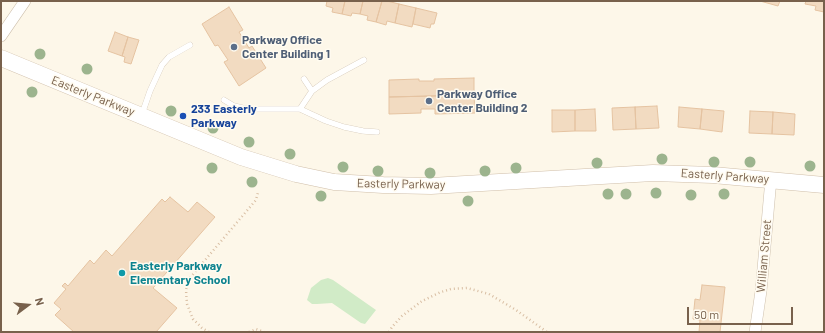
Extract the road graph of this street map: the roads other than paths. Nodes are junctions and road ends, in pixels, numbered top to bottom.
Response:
1 (25, 1) edge
2 (1, 36) edge
3 (190, 45) dead end
4 (1, 58) edge
5 (364, 60) dead end
6 (304, 79) dead end
7 (312, 91) junction
8 (224, 100) dead end
9 (300, 109) junction
10 (141, 116) junction
11 (377, 132) dead end
12 (771, 179) junction
13 (824, 185) edge
14 (755, 332) edge

1 - 2 street
3 - 10 lane
4 - 10 main road, Easterly Parkway
5 - 7 lane
6 - 7 lane
7 - 9 lane
8 - 9 lane
9 - 11 lane
10 - 12 main road, Easterly Parkway
12 - 13 main road, Easterly Parkway
12 - 14 street, William Street

